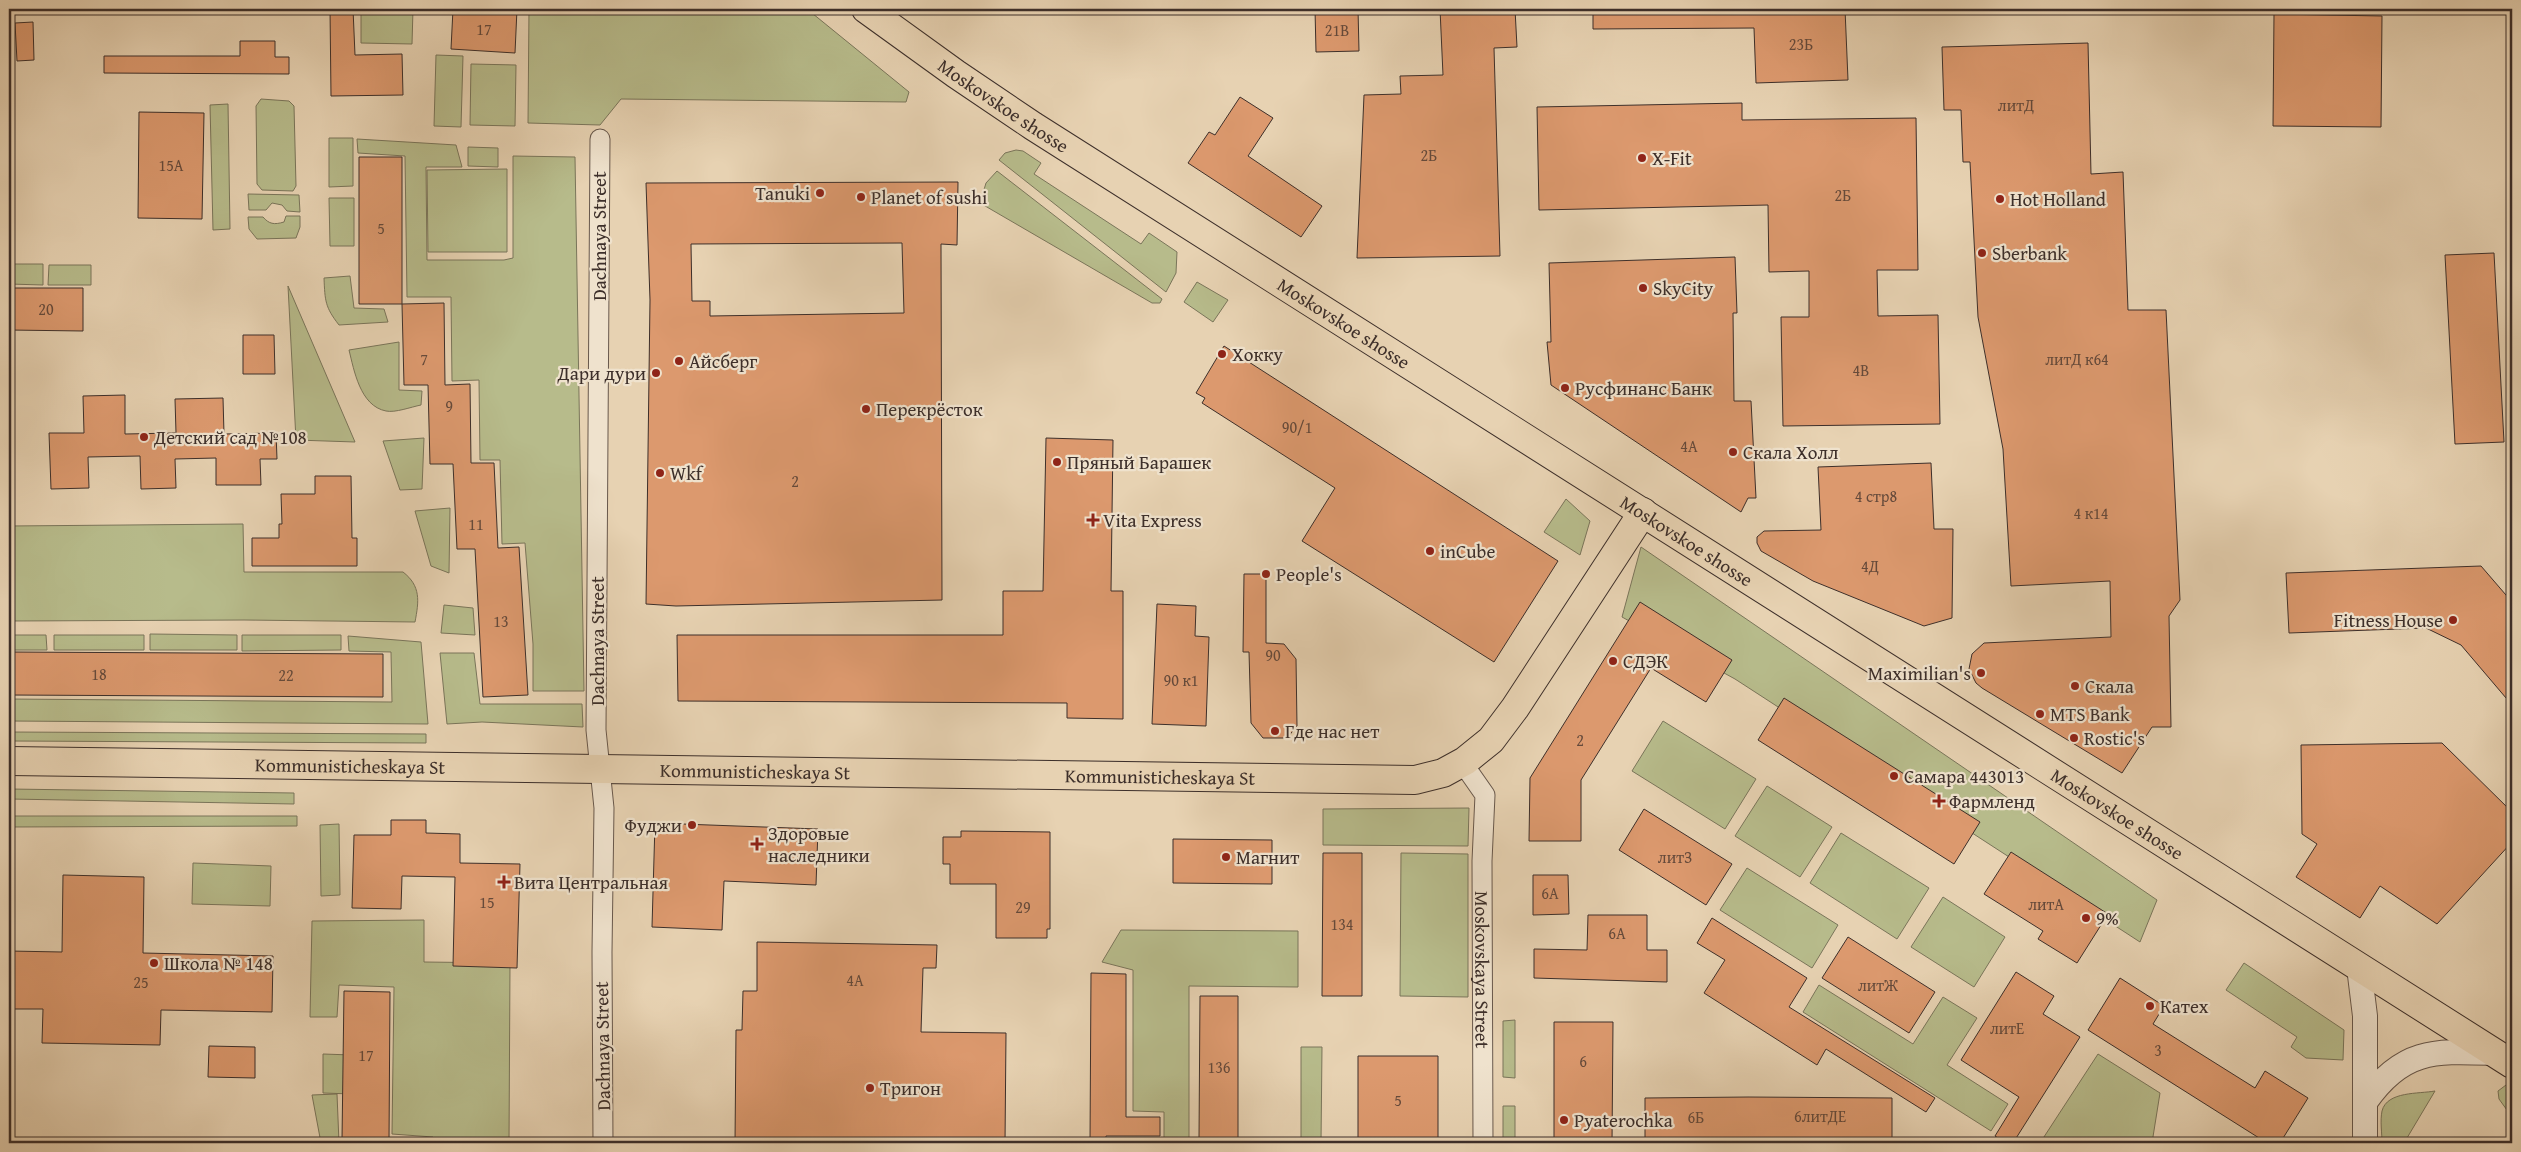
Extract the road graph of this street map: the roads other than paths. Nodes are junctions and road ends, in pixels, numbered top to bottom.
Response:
1 (866, 9) edge
2 (600, 139) dead end
3 (1643, 512) junction
4 (9, 761) edge
5 (1462, 762) junction
6 (601, 769) junction
7 (2359, 967) junction
8 (2503, 1058) edge
9 (2366, 1101) junction
10 (603, 1143) edge
11 (1483, 1143) edge
12 (2365, 1143) edge

1 - 3 main road, Moskovskoe shosse
2 - 6 street, Dachnaya Street
3 - 5 main road, Kommunisticheskaya St
3 - 7 main road, Moskovskoe shosse
4 - 6 main road, Kommunisticheskaya St
5 - 6 main road, Kommunisticheskaya St
5 - 11 street, Moskovskaya Street
6 - 10 street, Dachnaya Street
7 - 8 main road, Moskovskoe shosse
7 - 9 street
8 - 9 street
9 - 12 street

